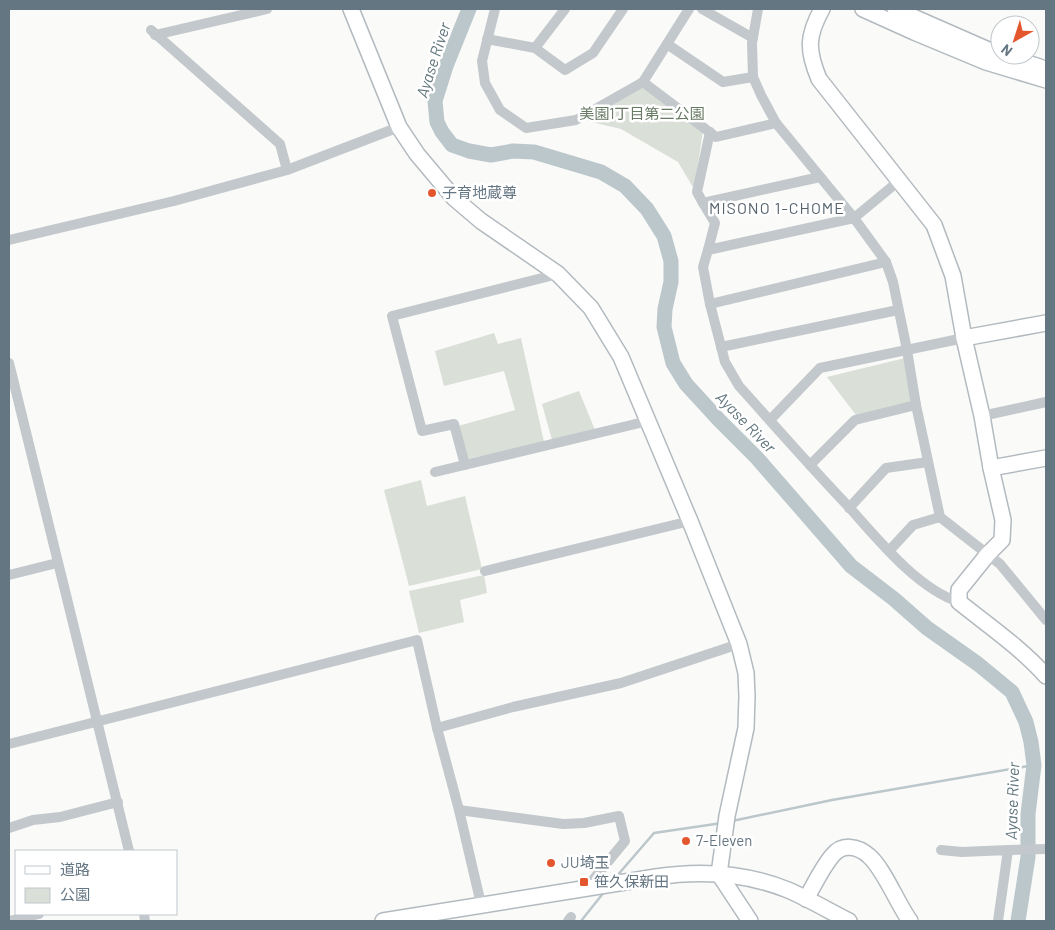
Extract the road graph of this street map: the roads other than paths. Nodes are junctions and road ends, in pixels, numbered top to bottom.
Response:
1 (267, 9) edge
2 (351, 9) edge
3 (494, 9) edge
4 (565, 9) edge
5 (623, 9) edge
6 (690, 9) edge
7 (702, 9) edge
8 (758, 9) edge
9 (822, 9) edge
10 (863, 9) edge
11 (895, 9) edge
12 (753, 38) junction
13 (487, 39) junction
14 (667, 44) junction
15 (535, 48) junction
16 (990, 51) edge
17 (1031, 65) edge
18 (1046, 70) edge
19 (753, 76) junction
20 (1046, 80) edge
21 (643, 82) junction
22 (776, 123) junction
23 (399, 127) junction
24 (710, 132) junction
25 (287, 170) junction
26 (820, 177) junction
27 (900, 180) junction
28 (703, 203) junction
29 (854, 218) junction
30 (9, 240) edge
31 (708, 250) junction
32 (886, 262) junction
33 (558, 274) junction
34 (710, 304) junction
35 (898, 310) junction
36 (1046, 323) edge
37 (964, 338) junction
38 (721, 347) junction
39 (907, 350) junction
40 (9, 363) edge
41 (1046, 402) edge
42 (916, 405) junction
43 (982, 416) junction
44 (770, 420) junction
45 (648, 421) junction
46 (1046, 458) edge
47 (928, 462) junction
48 (465, 465) junction
49 (810, 465) junction
50 (991, 468) junction
51 (435, 472) dead end
52 (849, 508) junction
53 (940, 517) junction
54 (690, 521) junction
55 (889, 551) junction
56 (988, 554) junction
57 (57, 563) junction
58 (485, 571) dead end
59 (9, 575) edge
60 (959, 602) junction
61 (1045, 616) edge
62 (739, 644) junction
63 (1046, 676) edge
64 (97, 722) junction
65 (437, 728) junction
66 (9, 744) edge
67 (118, 802) junction
68 (459, 810) junction
69 (9, 828) edge
70 (1045, 849) edge
71 (129, 850) edge
72 (941, 850) dead end
73 (1008, 850) junction
74 (719, 874) junction
75 (588, 888) junction
76 (806, 899) junction
77 (481, 904) junction
78 (35, 915) edge
79 (908, 918) edge
80 (9, 921) edge
81 (383, 921) edge
82 (750, 921) edge
83 (849, 921) edge
84 (998, 921) edge

1 - 25 street
2 - 23 street
3 - 13 street
4 - 15 street
5 - 15 street
6 - 14 street
7 - 12 street
8 - 12 street
9 - 27 street
10 - 20 street
11 - 16 street
12 - 19 street
13 - 15 street
13 - 21 street
14 - 19 street
14 - 21 street
17 - 18 street
19 - 22 street
21 - 24 street
22 - 24 street
22 - 26 street
23 - 25 street
23 - 33 street
24 - 28 street
25 - 30 street
26 - 28 street
26 - 29 street
27 - 29 street
27 - 37 street
28 - 31 street
29 - 31 street
29 - 32 street
31 - 34 street
32 - 34 street
32 - 35 street
33 - 45 street
33 - 48 street
34 - 38 street
35 - 38 street
35 - 39 street
36 - 37 street
37 - 39 street
37 - 43 street
38 - 44 street
39 - 42 street
39 - 44 street
40 - 57 street
41 - 43 street
42 - 47 street
42 - 49 street
43 - 50 street
44 - 49 street
45 - 48 street
45 - 54 street
46 - 50 street
47 - 52 street
47 - 53 street
48 - 51 street
49 - 52 street
50 - 56 street
52 - 55 street
53 - 55 street
53 - 56 street
54 - 58 street
54 - 62 street
55 - 60 street
56 - 60 street
56 - 61 street
57 - 59 street
57 - 64 street
60 - 63 street
62 - 65 street
62 - 74 street
64 - 65 street
64 - 66 street
64 - 67 street
65 - 68 street
67 - 69 street
67 - 71 street
68 - 75 street
68 - 77 street
70 - 73 street
72 - 73 street
73 - 84 street
74 - 75 street
74 - 76 street
74 - 82 street
75 - 77 street
76 - 79 street
76 - 83 street
77 - 81 street
78 - 80 street

